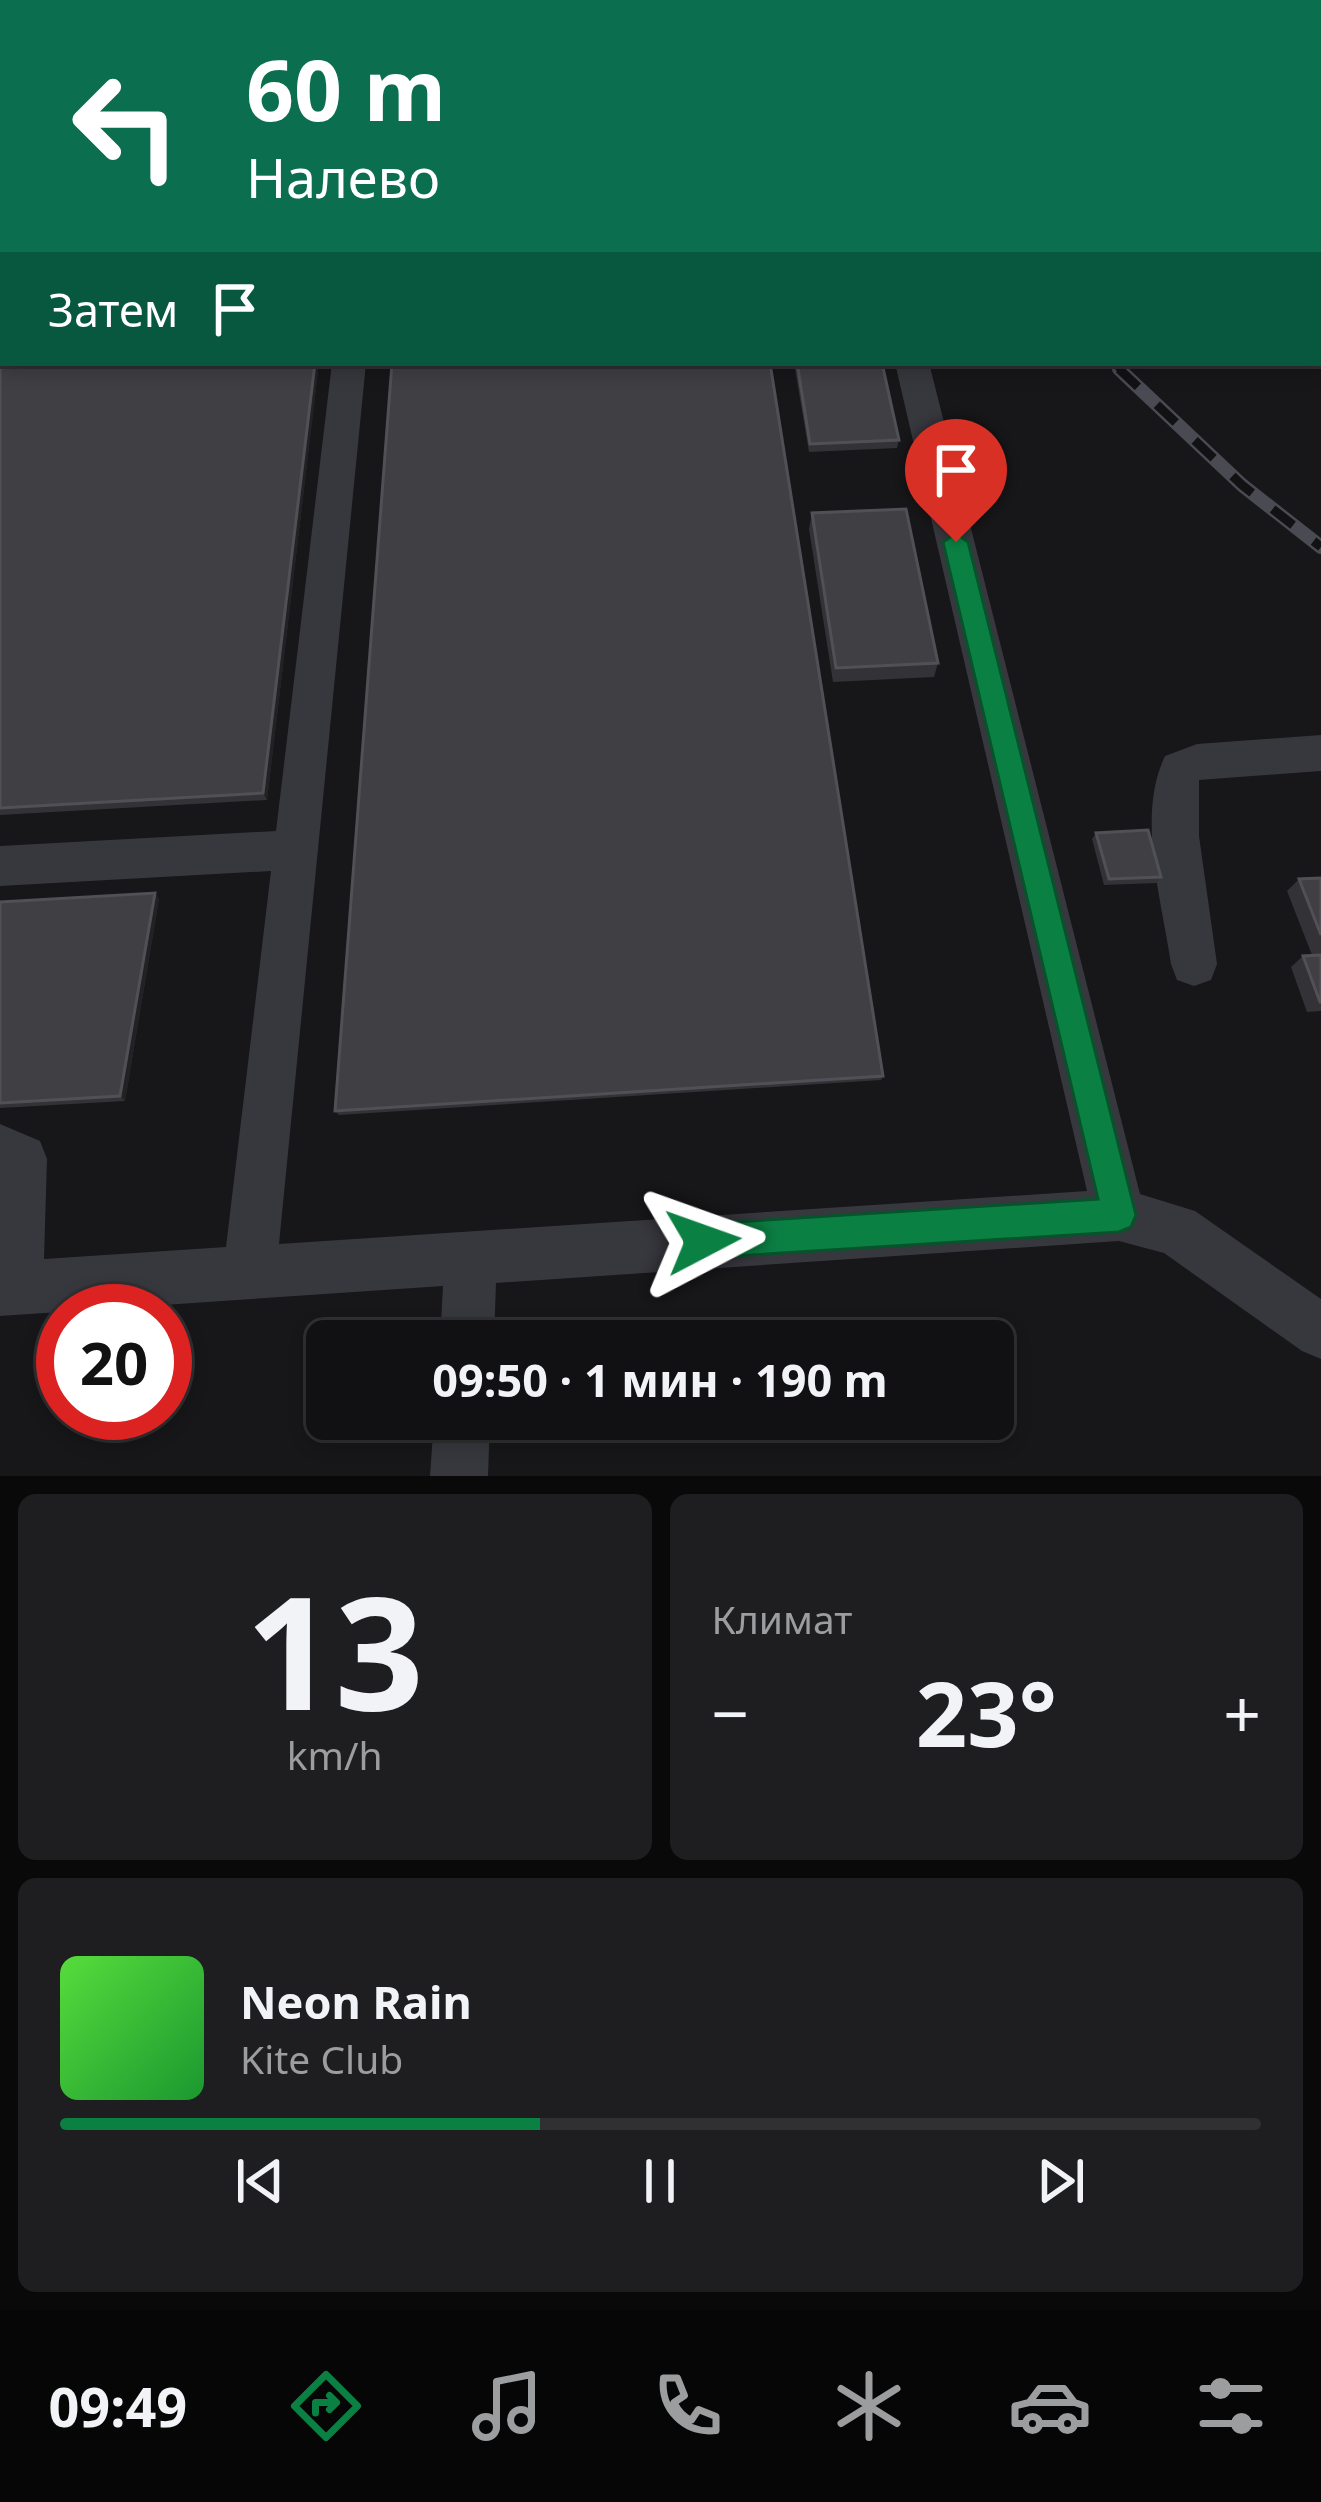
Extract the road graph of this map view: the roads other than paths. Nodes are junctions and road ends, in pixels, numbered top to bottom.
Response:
1 (349, 366) edge
2 (913, 366) edge
3 (1321, 753) edge
4 (292, 850) junction
5 (0, 866) edge
6 (1194, 964) dead end
7 (0, 1149) edge
8 (1119, 1215) junction
9 (471, 1255) junction
10 (250, 1270) junction
11 (8, 1288) edge
12 (468, 1320) edge
13 (1321, 1332) edge
14 (461, 1440) edge
15 (459, 1476) edge

1 - 4 lane
2 - 8 lane
3 - 6 lane
4 - 5 lane
4 - 10 lane
7 - 11 lane
8 - 9 lane
8 - 13 lane
9 - 10 lane
9 - 12 lane
10 - 11 lane
14 - 15 lane

